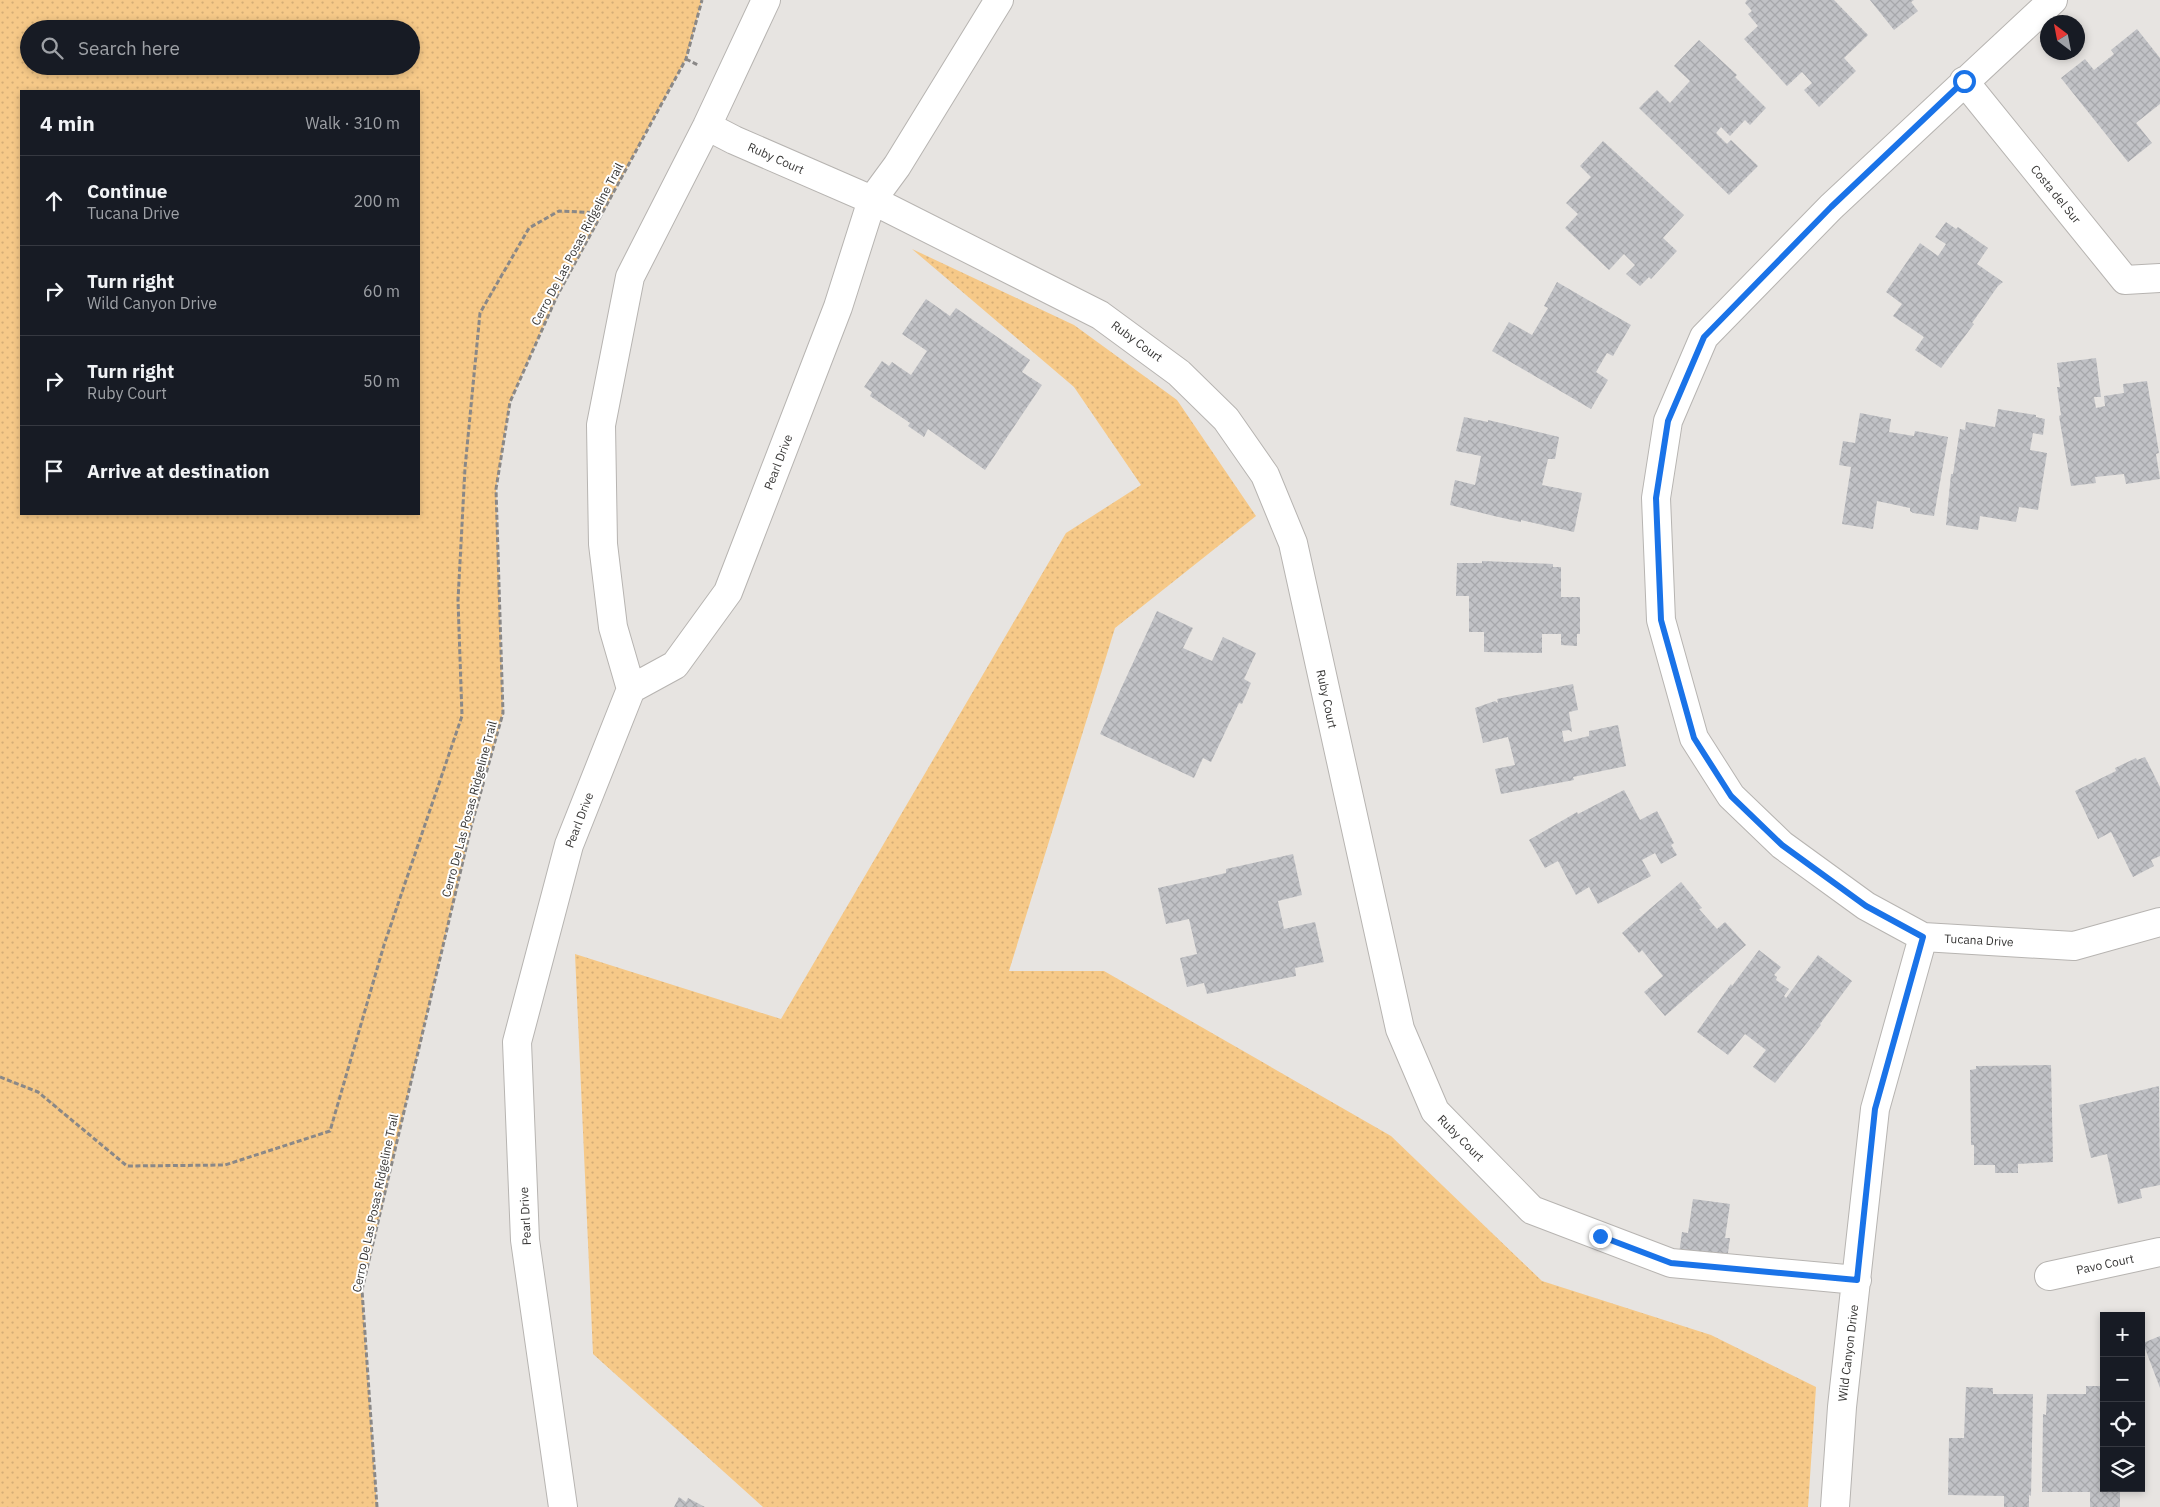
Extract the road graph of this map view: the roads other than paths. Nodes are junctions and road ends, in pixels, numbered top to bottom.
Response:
1 (766, 0) edge
2 (999, 0) edge
3 (2053, 0) edge
4 (1964, 81) junction
5 (708, 126) junction
6 (872, 200) junction
7 (2160, 278) edge
8 (631, 689) junction
9 (2160, 922) edge
10 (1923, 937) junction
11 (2160, 1252) edge
12 (2049, 1276) dead end
13 (1857, 1280) junction
14 (562, 1507) edge
15 (1835, 1507) edge

1 - 5 street
2 - 6 street, Pearl Drive
3 - 4 street, Tucana Drive
4 - 7 street, Costa del Sur
4 - 10 street, Tucana Drive
5 - 6 street, Ruby Court
5 - 8 street
6 - 8 street, Pearl Drive
6 - 13 street, Ruby Court
8 - 14 street, Pearl Drive
9 - 10 street, Tucana Drive
10 - 13 street, Wild Canyon Drive
11 - 12 street, Pavo Court
13 - 15 street, Wild Canyon Drive

